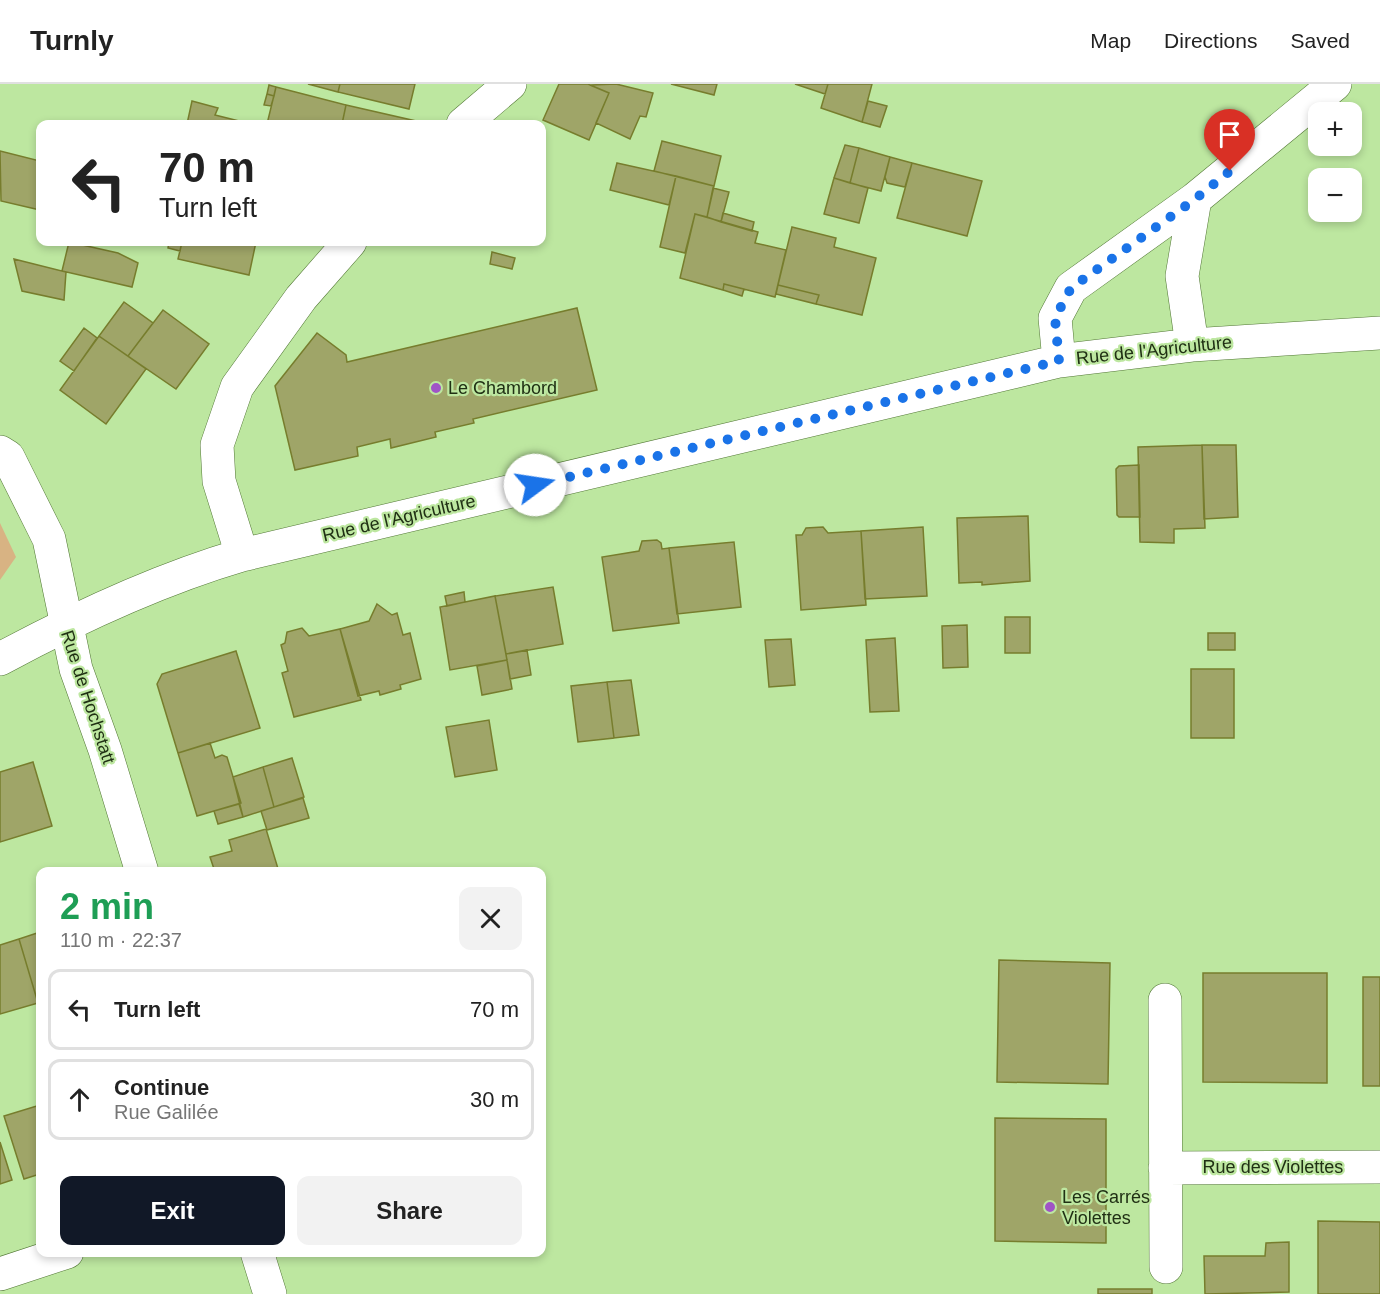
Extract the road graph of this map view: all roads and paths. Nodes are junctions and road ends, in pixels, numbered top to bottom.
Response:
1 (510, 84) edge
2 (1335, 84) edge
3 (468, 120) edge
4 (1194, 200) junction
5 (346, 246) edge
6 (1380, 333) edge
7 (1192, 345) junction
8 (1059, 361) junction
9 (4, 454) edge
10 (242, 555) junction
11 (65, 624) junction
12 (0, 659) edge
13 (140, 867) edge
14 (1165, 1000) dead end
15 (1380, 1167) edge
16 (1165, 1168) junction
17 (52, 1257) edge
18 (259, 1257) edge
19 (1166, 1267) dead end
20 (0, 1274) edge
21 (270, 1294) edge

1 - 3 street
2 - 4 street
4 - 7 street
4 - 8 street
5 - 10 street
6 - 7 street, Rue de l'Agriculture
7 - 8 street, Rue de l'Agriculture
8 - 10 street, Rue de l'Agriculture
9 - 11 street, Rue de Hochstatt
10 - 11 street, Rue de l'Agriculture
11 - 12 street, Rue de l'Agriculture
11 - 13 street, Rue de Hochstatt
14 - 16 street
15 - 16 street, Rue des Violettes
16 - 19 street
17 - 20 street
18 - 21 street

